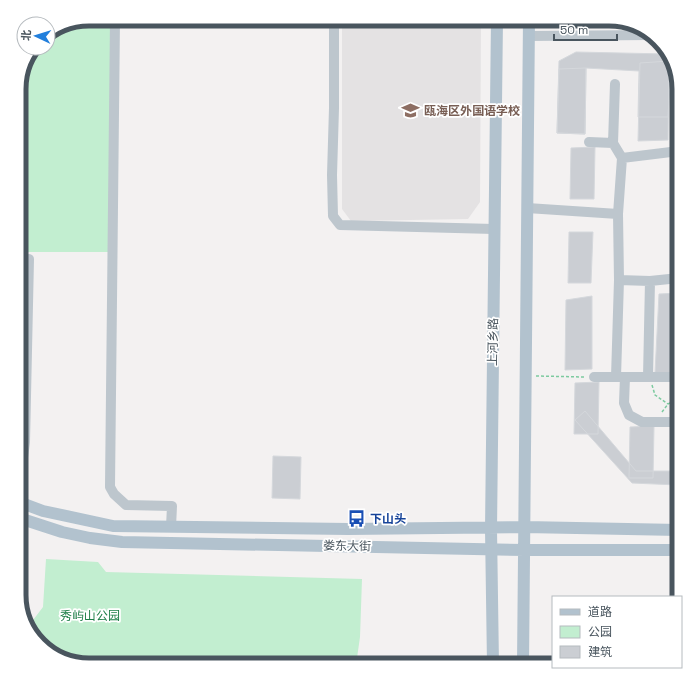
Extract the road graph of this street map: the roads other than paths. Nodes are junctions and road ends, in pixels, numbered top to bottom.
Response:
1 (115, 26) edge
2 (334, 26) edge
3 (497, 26) edge
4 (529, 26) edge
5 (640, 35) edge
6 (528, 36) junction
7 (615, 84) dead end
8 (589, 142) dead end
9 (613, 143) junction
10 (672, 152) edge
11 (622, 158) junction
12 (527, 208) junction
13 (618, 214) junction
14 (494, 229) junction
15 (29, 259) dead end
16 (672, 278) edge
17 (619, 280) junction
18 (650, 281) junction
19 (594, 377) road end
20 (621, 377) junction
21 (648, 377) junction
22 (672, 377) edge
23 (26, 396) edge
24 (672, 422) edge
25 (26, 505) edge
26 (26, 520) edge
27 (171, 527) junction
28 (525, 527) junction
29 (491, 528) junction
30 (672, 530) edge
31 (492, 548) junction
32 (525, 550) junction
33 (672, 550) edge
34 (493, 658) edge
35 (523, 658) edge

1 - 27 street
2 - 14 street
3 - 14 main road, 上河乡路
4 - 6 main road
5 - 6 street
6 - 12 main road
7 - 9 street
8 - 9 street
9 - 11 street
10 - 11 street
11 - 13 street
12 - 13 street
12 - 28 main road
13 - 17 street
14 - 29 main road, 上河乡路
15 - 23 street
16 - 18 street
17 - 18 street
17 - 20 street
18 - 21 street
19 - 20 street
20 - 21 street
20 - 24 street
21 - 22 street
25 - 27 main road, 娄东大街
26 - 31 main road, 娄东大街
27 - 29 main road, 娄东大街
28 - 29 main road, 娄东大街
28 - 30 main road, 娄东大街
28 - 32 main road
29 - 31 main road, 上河乡路
31 - 32 main road, 娄东大街
31 - 34 main road, 上河乡路
32 - 33 main road, 娄东大街
32 - 35 main road

